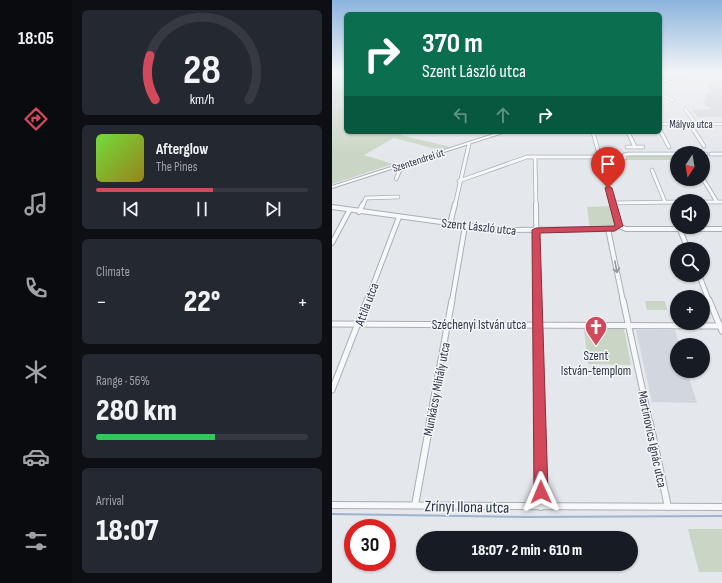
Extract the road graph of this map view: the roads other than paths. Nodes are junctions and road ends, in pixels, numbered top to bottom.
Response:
1 (686, 109) dead end
2 (662, 124) edge
3 (689, 124) junction
4 (696, 124) junction
5 (721, 125) edge
6 (498, 134) edge
7 (594, 134) edge
8 (629, 134) edge
9 (662, 134) edge
10 (469, 144) junction
11 (704, 146) dead end
12 (627, 147) dead end
13 (635, 147) junction
14 (643, 147) dead end
15 (669, 147) dead end
16 (670, 154) edge
17 (711, 154) dead end
18 (722, 154) edge
19 (534, 157) junction
20 (600, 158) junction
21 (721, 159) edge
22 (402, 165) junction
23 (652, 170) dead end
24 (396, 179) dead end
25 (459, 181) junction
26 (707, 186) edge
27 (332, 187) edge
28 (398, 197) dead end
29 (665, 202) junction
30 (670, 202) edge
31 (710, 202) edge
32 (717, 202) junction
33 (722, 202) edge
34 (612, 203) junction
35 (332, 208) edge
36 (350, 211) junction
37 (359, 212) junction
38 (399, 217) junction
39 (450, 224) junction
40 (465, 226) junction
41 (619, 226) junction
42 (608, 229) junction
43 (710, 229) edge
44 (722, 229) edge
45 (536, 230) junction
46 (670, 230) edge
47 (332, 243) edge
48 (702, 282) edge
49 (332, 324) edge
50 (358, 324) junction
51 (448, 324) junction
52 (538, 325) junction
53 (628, 325) junction
54 (721, 328) edge
55 (332, 390) edge
56 (332, 505) edge
57 (415, 505) junction
58 (541, 507) junction
59 (668, 507) junction
60 (722, 507) edge

1 - 4 street
2 - 3 street, Mályva utca
3 - 4 street, Mályva utca
3 - 11 street
4 - 5 street, Mályva utca
6 - 10 main road, Szentendrei út
7 - 20 street
8 - 13 street
9 - 15 street
10 - 22 main road, Szentendrei út
10 - 25 street
12 - 13 street
13 - 14 street
16 - 20 street
17 - 18 street
18 - 21 street
19 - 20 street
19 - 25 street
19 - 45 street
20 - 34 street
22 - 24 street
22 - 27 main road, Szentendrei út
23 - 29 street
25 - 39 street
26 - 32 street
28 - 37 street
29 - 30 street
29 - 34 street
31 - 32 street
32 - 33 street
34 - 41 street
35 - 36 street, Szent László utca
36 - 37 street, Szent László utca
36 - 47 street
37 - 38 street, Szent László utca
38 - 39 street, Szent László utca
38 - 50 street, Attila utca
39 - 40 street, Szent László utca
40 - 45 street, Szent László utca
40 - 51 street, Munkácsy Mihály utca
41 - 42 street, Szent László utca
41 - 46 street, Szent László utca
42 - 45 street, Szent László utca
42 -> 53 street, Martinovics Ignác utca
43 - 44 street, Szent László utca
45 - 52 street
48 - 54 street
49 - 50 street, Széchenyi István utca
50 - 51 street, Széchenyi István utca
50 - 55 street, Attila utca
51 - 52 street, Széchenyi István utca
51 - 57 street, Munkácsy Mihály utca
52 - 53 street, Széchenyi István utca
52 - 58 street
53 - 54 street, Széchenyi István utca
53 - 59 street, Martinovics Ignác utca
56 - 57 street, Zrínyi Ilona utca
57 - 58 street, Zrínyi Ilona utca
58 - 59 street, Zrínyi Ilona utca
59 - 60 street, Zrínyi Ilona utca

